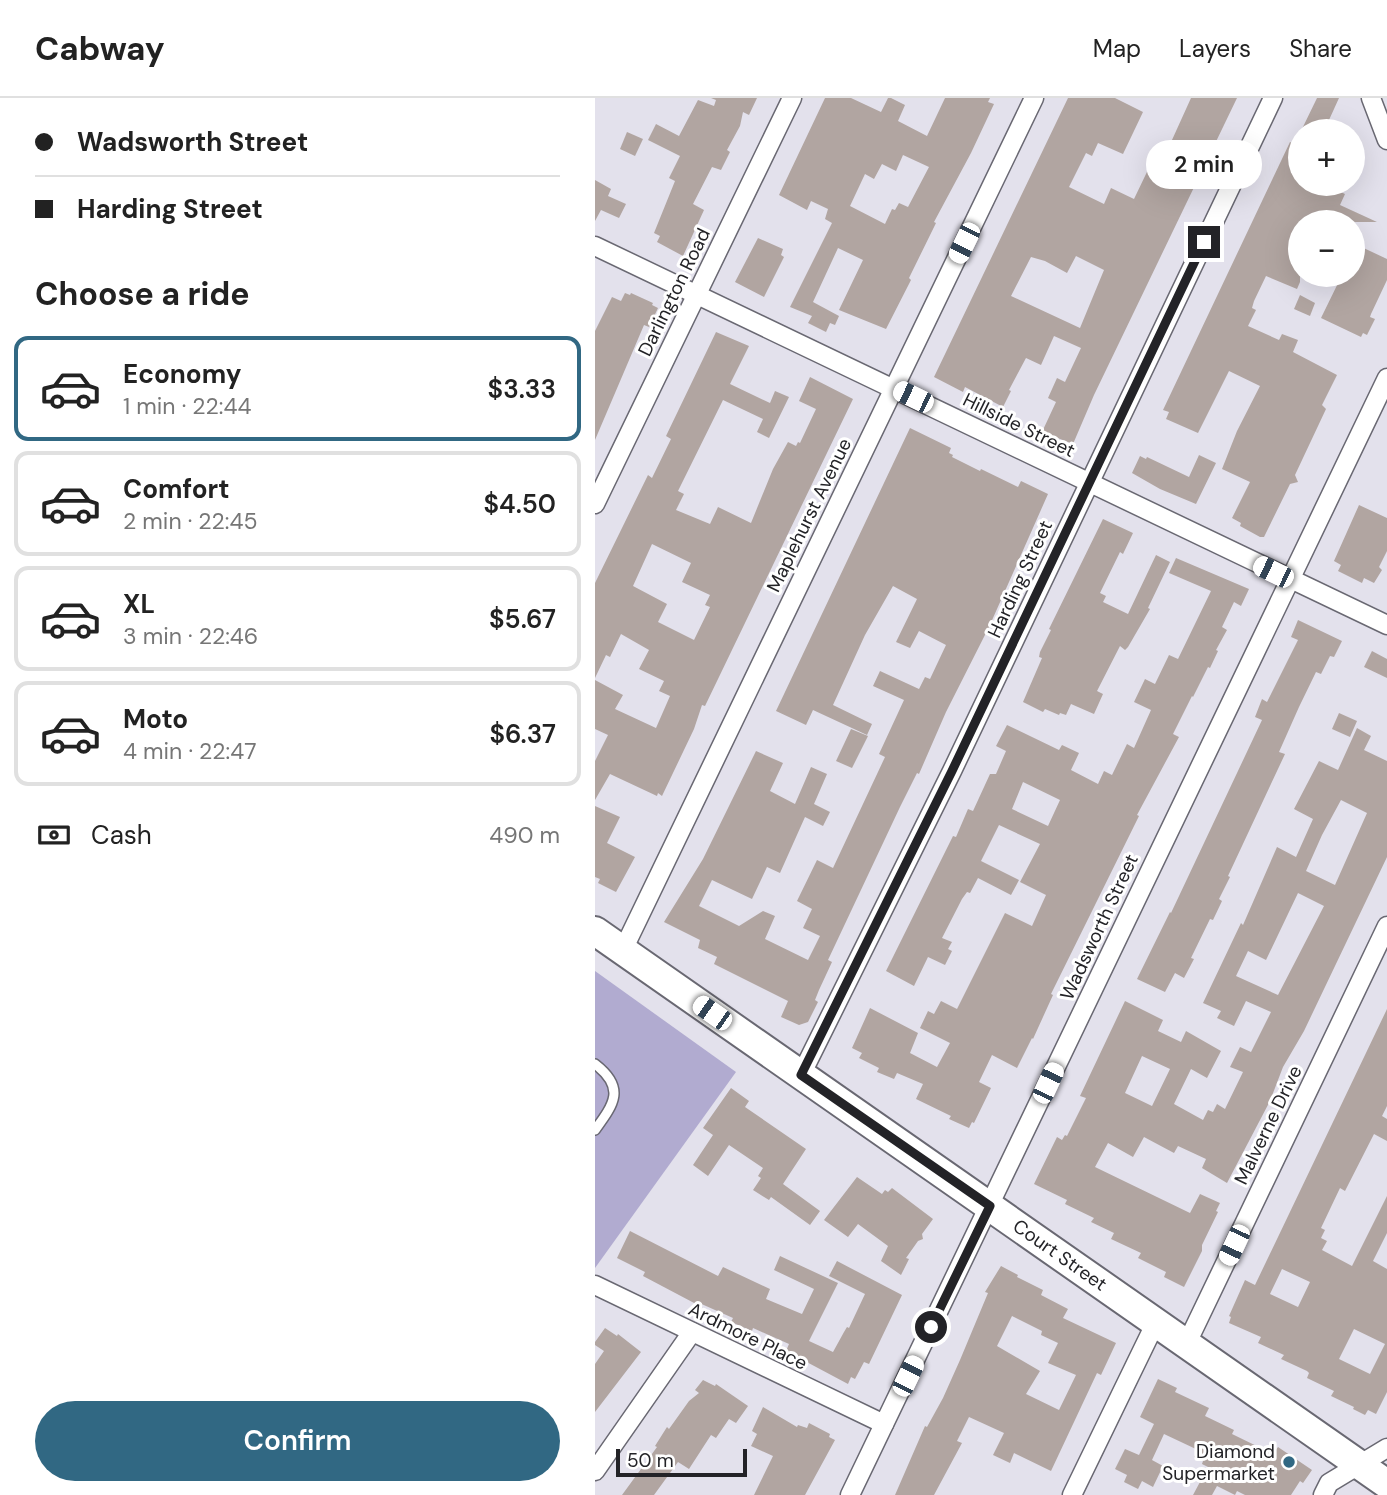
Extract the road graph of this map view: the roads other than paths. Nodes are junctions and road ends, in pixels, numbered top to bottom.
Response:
1 (792, 98) edge
2 (1034, 98) edge
3 (1273, 98) edge
4 (1371, 98) edge
5 (1387, 140) edge
6 (595, 246) edge
7 (697, 294) junction
8 (1387, 378) edge
9 (894, 388) junction
10 (1089, 482) junction
11 (595, 504) edge
12 (1289, 580) junction
13 (1387, 625) edge
14 (1387, 926) edge
15 (595, 931) edge
16 (622, 950) junction
17 (595, 1063) edge
18 (801, 1075) junction
19 (595, 1130) edge
20 (990, 1206) junction
21 (595, 1285) edge
22 (1156, 1322) junction
23 (692, 1332) junction
24 (1187, 1343) junction
25 (884, 1424) junction
26 (1387, 1448) edge
27 (1360, 1466) junction
28 (595, 1471) edge
29 (1387, 1485) edge
30 (850, 1495) edge
31 (1072, 1495) edge
32 (1323, 1495) edge

1 - 7 street, Darlington Road
2 - 9 street, Maplehurst Avenue
3 - 10 street, Harding Street
4 - 5 street
6 - 7 street, Hillside Street
7 - 9 street, Hillside Street
7 - 11 street, Darlington Road
8 - 12 street, Wadsworth Street
9 - 10 street, Hillside Street
9 - 16 street, Maplehurst Avenue
10 - 12 street, Hillside Street
10 - 18 street, Harding Street
12 - 13 street, Hillside Street
12 - 20 street, Wadsworth Street
14 - 24 street, Malverne Drive
15 - 16 main road, Court Street
16 - 18 main road, Court Street
17 - 19 lane
18 - 20 main road, Court Street
20 - 22 main road, Court Street
20 - 25 street, Wadsworth Street
21 - 23 street, Ardmore Place
22 - 24 main road, Court Street
22 - 31 street
23 - 25 street, Ardmore Place
23 - 28 street
24 - 27 main road, Court Street
25 - 30 street, Wadsworth Street
26 - 27 street
27 - 29 main road, Court Street
27 - 32 street

